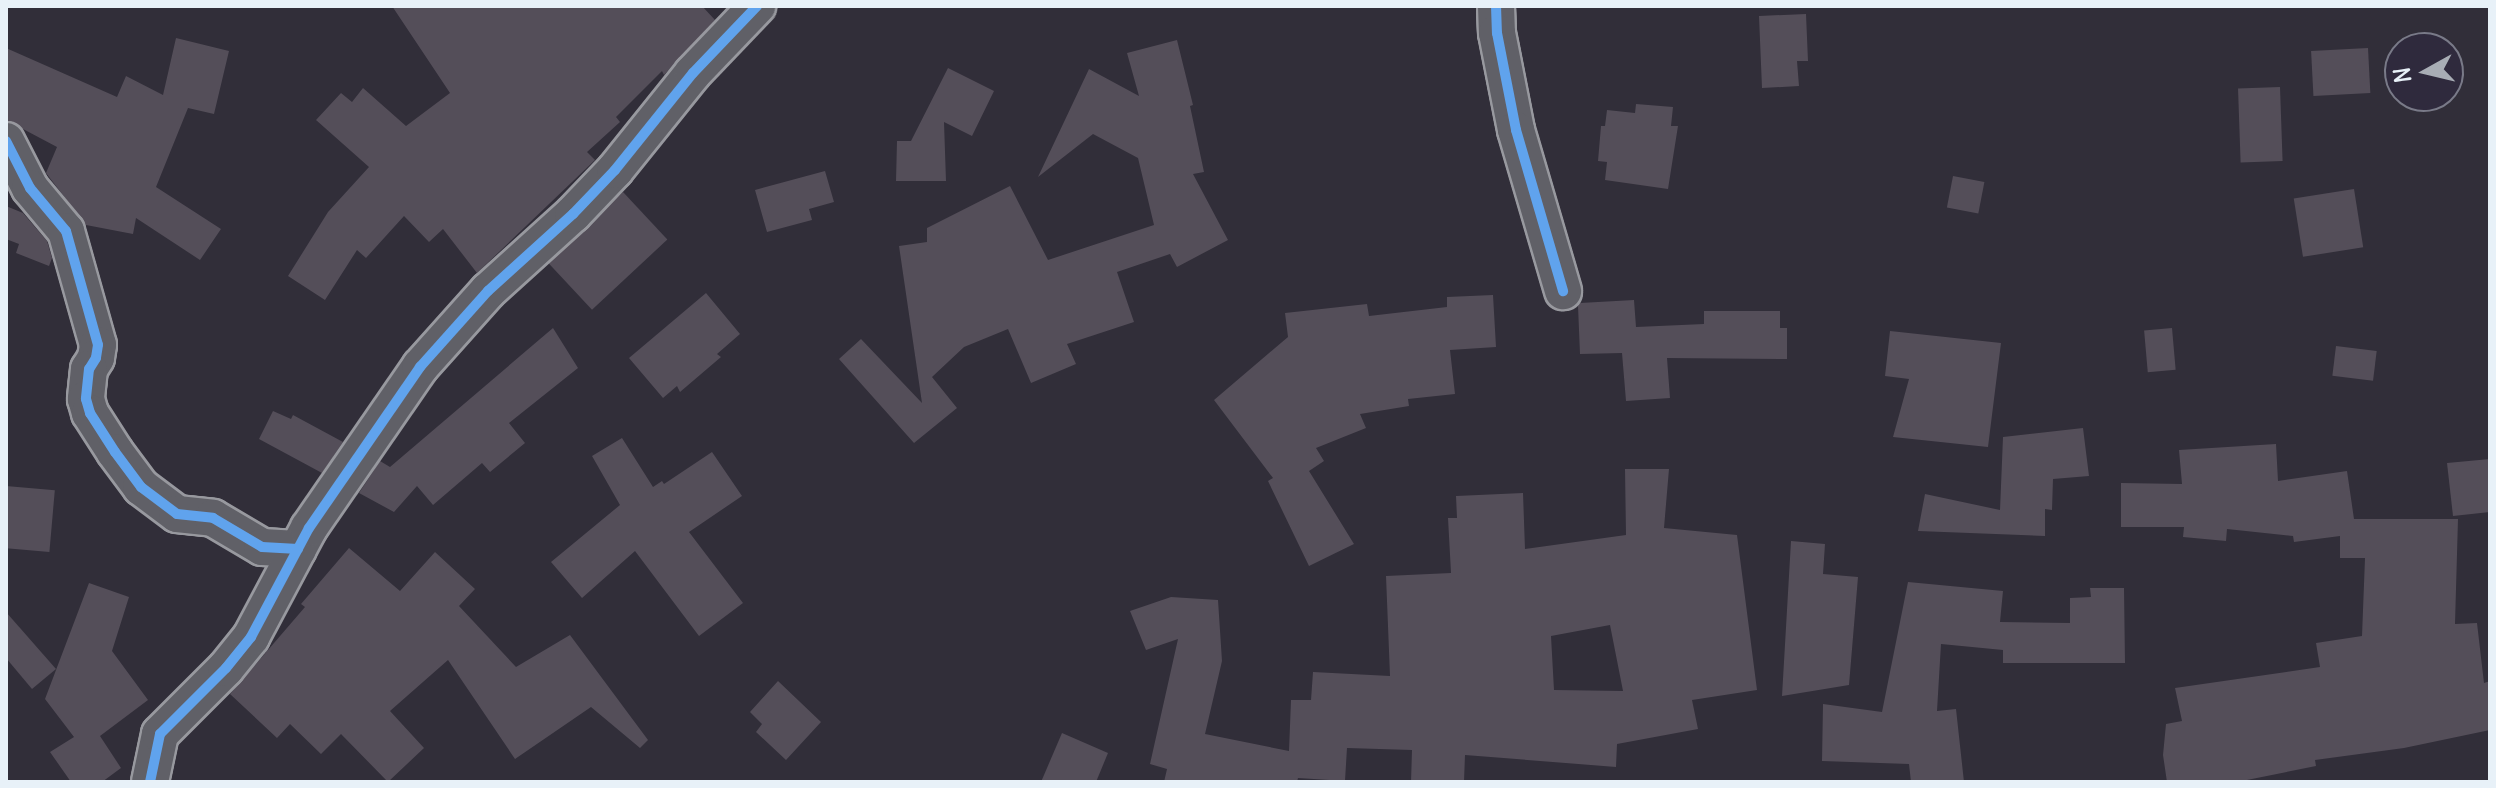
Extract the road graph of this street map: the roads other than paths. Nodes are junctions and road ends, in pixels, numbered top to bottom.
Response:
1 (757, 6) edge
2 (1496, 6) edge
3 (6, 141) edge
4 (1563, 291) dead end
5 (298, 549) junction
6 (150, 782) edge

1 - 5 street
2 - 4 street
3 - 5 street
5 - 6 street

